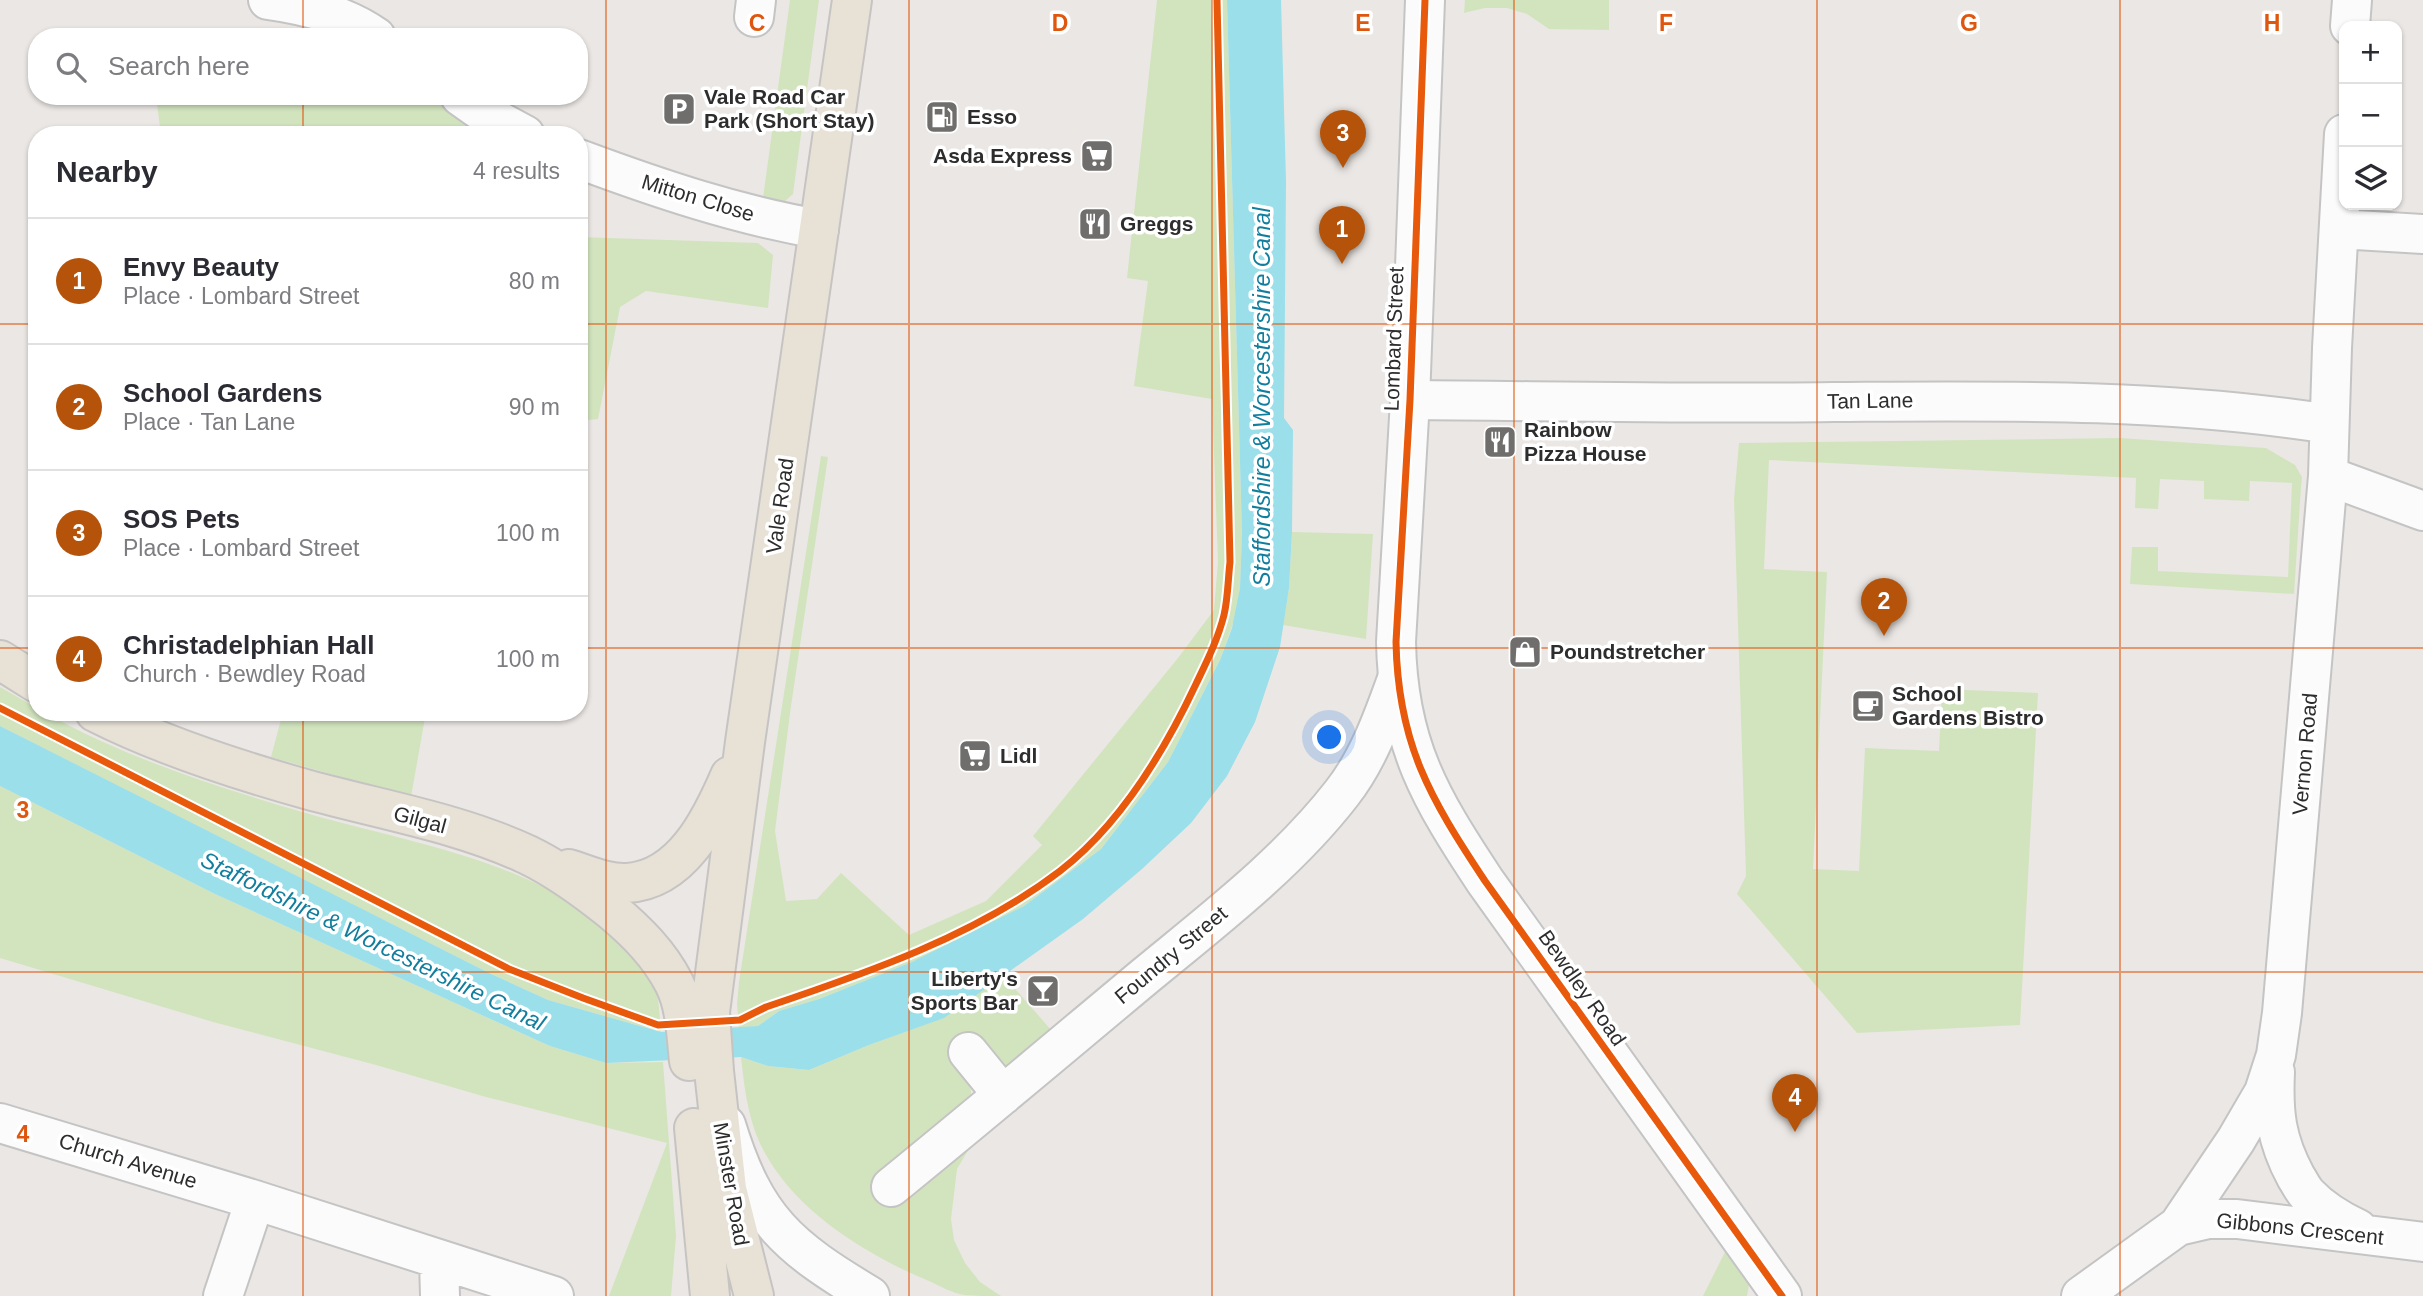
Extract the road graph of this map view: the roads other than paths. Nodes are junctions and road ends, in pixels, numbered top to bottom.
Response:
1 (268, 0) edge
2 (852, 0) edge
3 (1425, 0) edge
4 (2352, 0) edge
5 (2350, 21) edge
6 (364, 28) edge
7 (473, 105) edge
8 (508, 126) edge
9 (2343, 147) edge
10 (588, 162) edge
11 (819, 229) junction
12 (2339, 229) junction
13 (2423, 234) edge
14 (1409, 400) junction
15 (2329, 424) junction
16 (2328, 476) junction
17 (2423, 511) edge
18 (0, 660) edge
19 (28, 677) edge
20 (1397, 679) junction
21 (116, 721) edge
22 (745, 742) junction
23 (528, 855) junction
24 (697, 1013) junction
25 (968, 1052) dead end
26 (2276, 1055) junction
27 (706, 1075) junction
28 (1003, 1095) junction
29 (0, 1123) edge
30 (891, 1187) dead end
31 (256, 1200) junction
32 (2178, 1226) junction
33 (2372, 1236) junction
34 (2423, 1242) edge
35 (439, 1278) edge
36 (1776, 1292) edge
37 (223, 1296) edge
38 (554, 1296) edge
39 (710, 1296) edge
40 (754, 1296) edge
41 (870, 1296) edge
42 (2081, 1296) edge

1 - 6 street
2 - 11 main road, Vale Road
3 - 14 street, Lombard Street
4 - 5 street
7 - 8 street
9 - 12 street, Vernon Road
10 - 11 street, Mitton Close
11 - 22 main road, Vale Road
12 - 13 street
12 - 15 street, Vernon Road
14 - 15 street, Tan Lane
14 - 20 street, Lombard Street
15 - 16 street, Vernon Road
16 - 17 street
16 - 26 street, Vernon Road
18 - 19 main road
20 - 28 street, Foundry Street
20 - 36 street, Bewdley Road
21 - 23 main road, Gilgal
22 - 23 main road
22 - 24 main road, Vale Road
23 - 24 main road, Gilgal
24 - 27 main road
25 - 28 street
26 - 32 street, Vernon Road
26 - 33 street
27 - 39 main road, Minster Road
27 - 40 main road, Minster Road
27 - 41 street
28 - 30 street, Foundry Street
29 - 31 street, Church Avenue
31 - 35 street, Church Avenue
31 - 37 street
32 - 33 street, Gibbons Crescent
32 - 42 street, Vernon Road
33 - 34 street, Gibbons Crescent
35 - 38 street, Church Avenue

